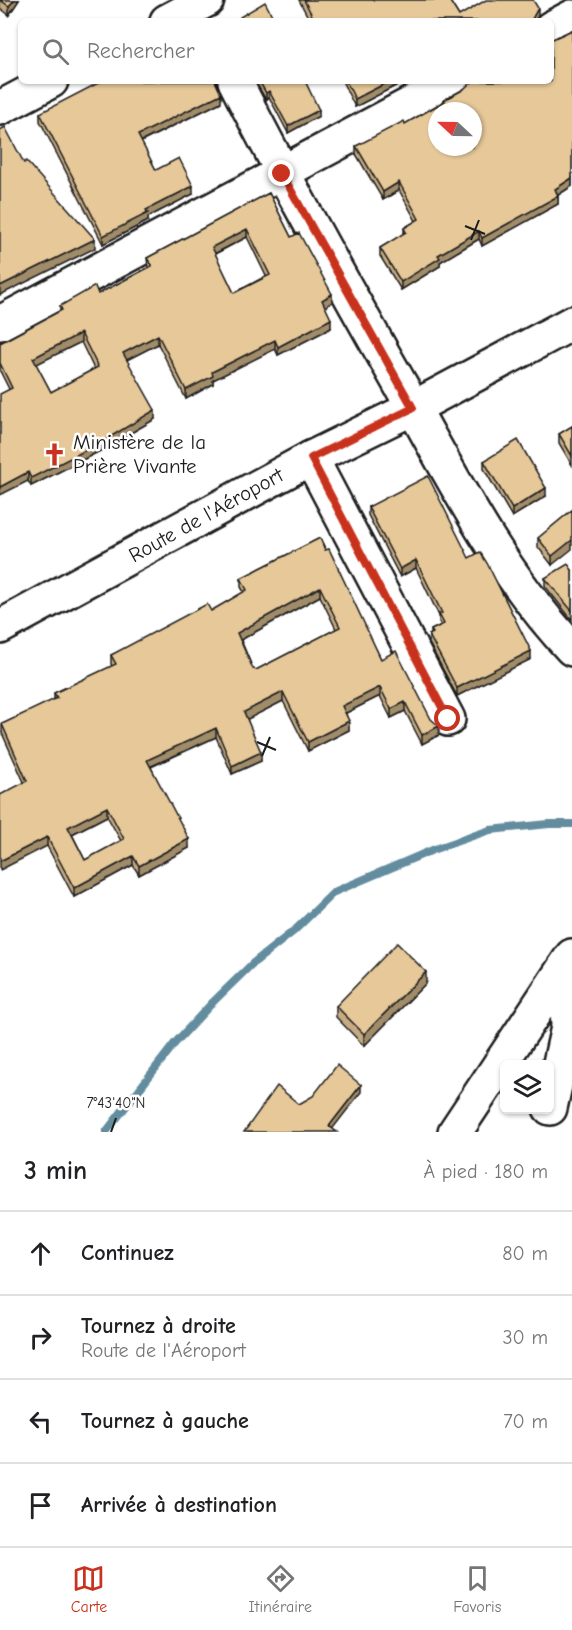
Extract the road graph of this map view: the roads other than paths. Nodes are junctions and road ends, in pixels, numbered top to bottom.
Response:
1 (200, 7) edge
2 (572, 17) edge
3 (174, 18) edge
4 (554, 26) edge
5 (45, 84) edge
6 (237, 84) edge
7 (448, 84) edge
8 (0, 108) edge
9 (282, 174) junction
10 (572, 322) edge
11 (0, 323) edge
12 (413, 408) junction
13 (311, 458) junction
14 (0, 627) edge
15 (572, 649) edge
16 (448, 719) dead end
17 (572, 956) edge
18 (572, 977) edge
19 (570, 1028) edge
20 (554, 1090) edge
21 (548, 1114) edge
22 (455, 1132) edge
23 (544, 1132) edge

1 - 3 street
2 - 4 street
5 - 8 street
6 - 9 street
7 - 9 street
9 - 11 street
9 - 12 street
10 - 12 street, Route de l'Aéroport
12 - 13 street, Route de l'Aéroport
12 - 15 street
13 - 14 street, Route de l'Aéroport
13 - 16 street
17 - 22 street
18 - 19 street
19 - 20 street
21 - 23 street

